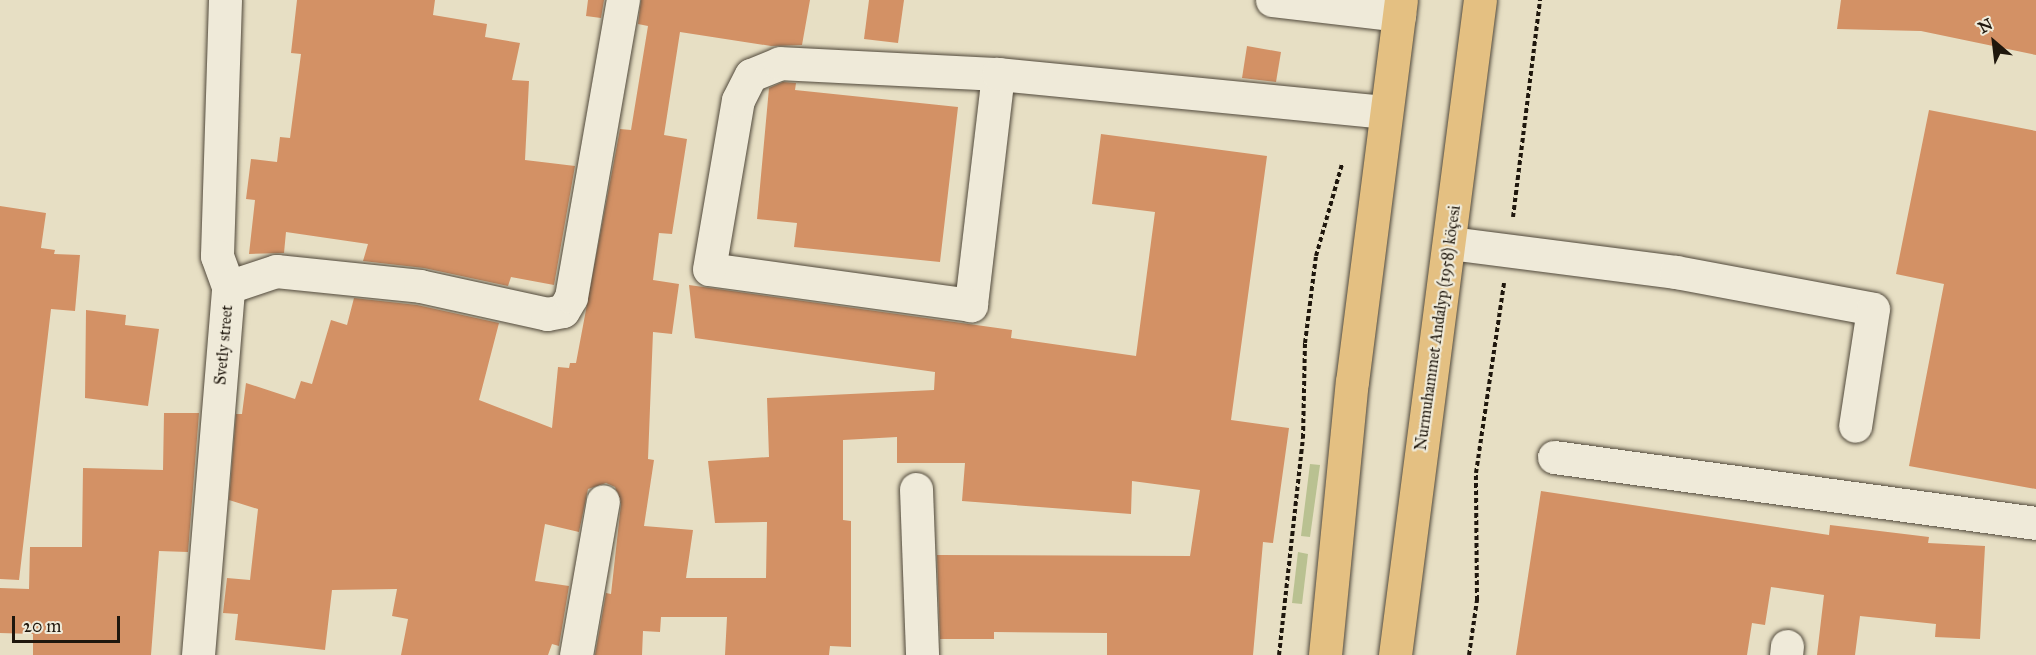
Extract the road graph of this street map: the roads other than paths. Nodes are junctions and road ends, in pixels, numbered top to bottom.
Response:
1 (225, 0) edge
2 (623, 0) edge
3 (1272, 0) edge
4 (1480, 0) edge
5 (1400, 7) edge
6 (998, 74) junction
7 (1385, 112) junction
8 (1450, 243) junction
9 (228, 287) junction
10 (1855, 426) dead end
11 (1554, 457) dead end
12 (916, 489) dead end
13 (603, 501) dead end
14 (2036, 523) edge
15 (198, 655) edge
16 (576, 655) edge
17 (922, 655) edge
18 (1325, 655) edge
19 (1395, 655) edge

1 - 9 street
2 - 9 street, Svetly street
3 - 5 street
4 - 8 main road, Nurmuhammet Andalyp (1958) köçesi
5 - 7 main road
6 - 6 street
6 - 7 street
7 - 18 main road
8 - 10 street
8 - 19 main road, Nurmuhammet Andalyp (1958) köçesi
9 - 15 street, Svetly street
11 - 14 street
12 - 17 street
13 - 16 street

